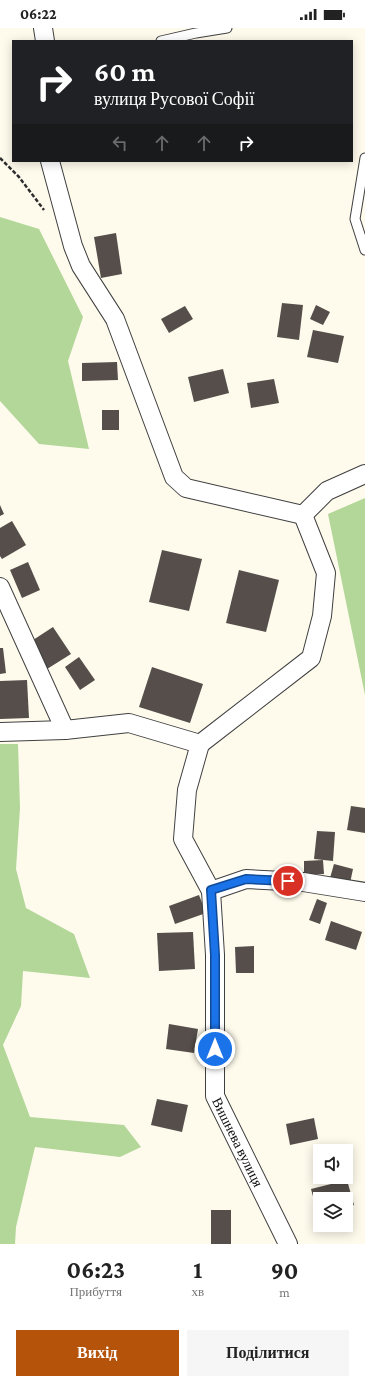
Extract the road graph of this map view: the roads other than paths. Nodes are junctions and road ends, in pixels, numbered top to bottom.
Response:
1 (42, 28) edge
2 (227, 28) edge
3 (45, 40) edge
4 (166, 40) edge
5 (365, 158) edge
6 (50, 162) edge
7 (365, 250) edge
8 (365, 474) edge
9 (303, 515) junction
10 (0, 587) edge
11 (65, 730) junction
12 (0, 732) edge
13 (200, 744) junction
14 (211, 890) junction
15 (365, 892) edge
16 (288, 1244) edge

1 - 3 street
2 - 4 lane
5 - 7 lane
6 - 9 street
8 - 9 street
9 - 13 street
10 - 11 street
11 - 12 street
11 - 13 street
13 - 14 street
14 - 15 street
14 - 16 street, Вишнева вулиця

